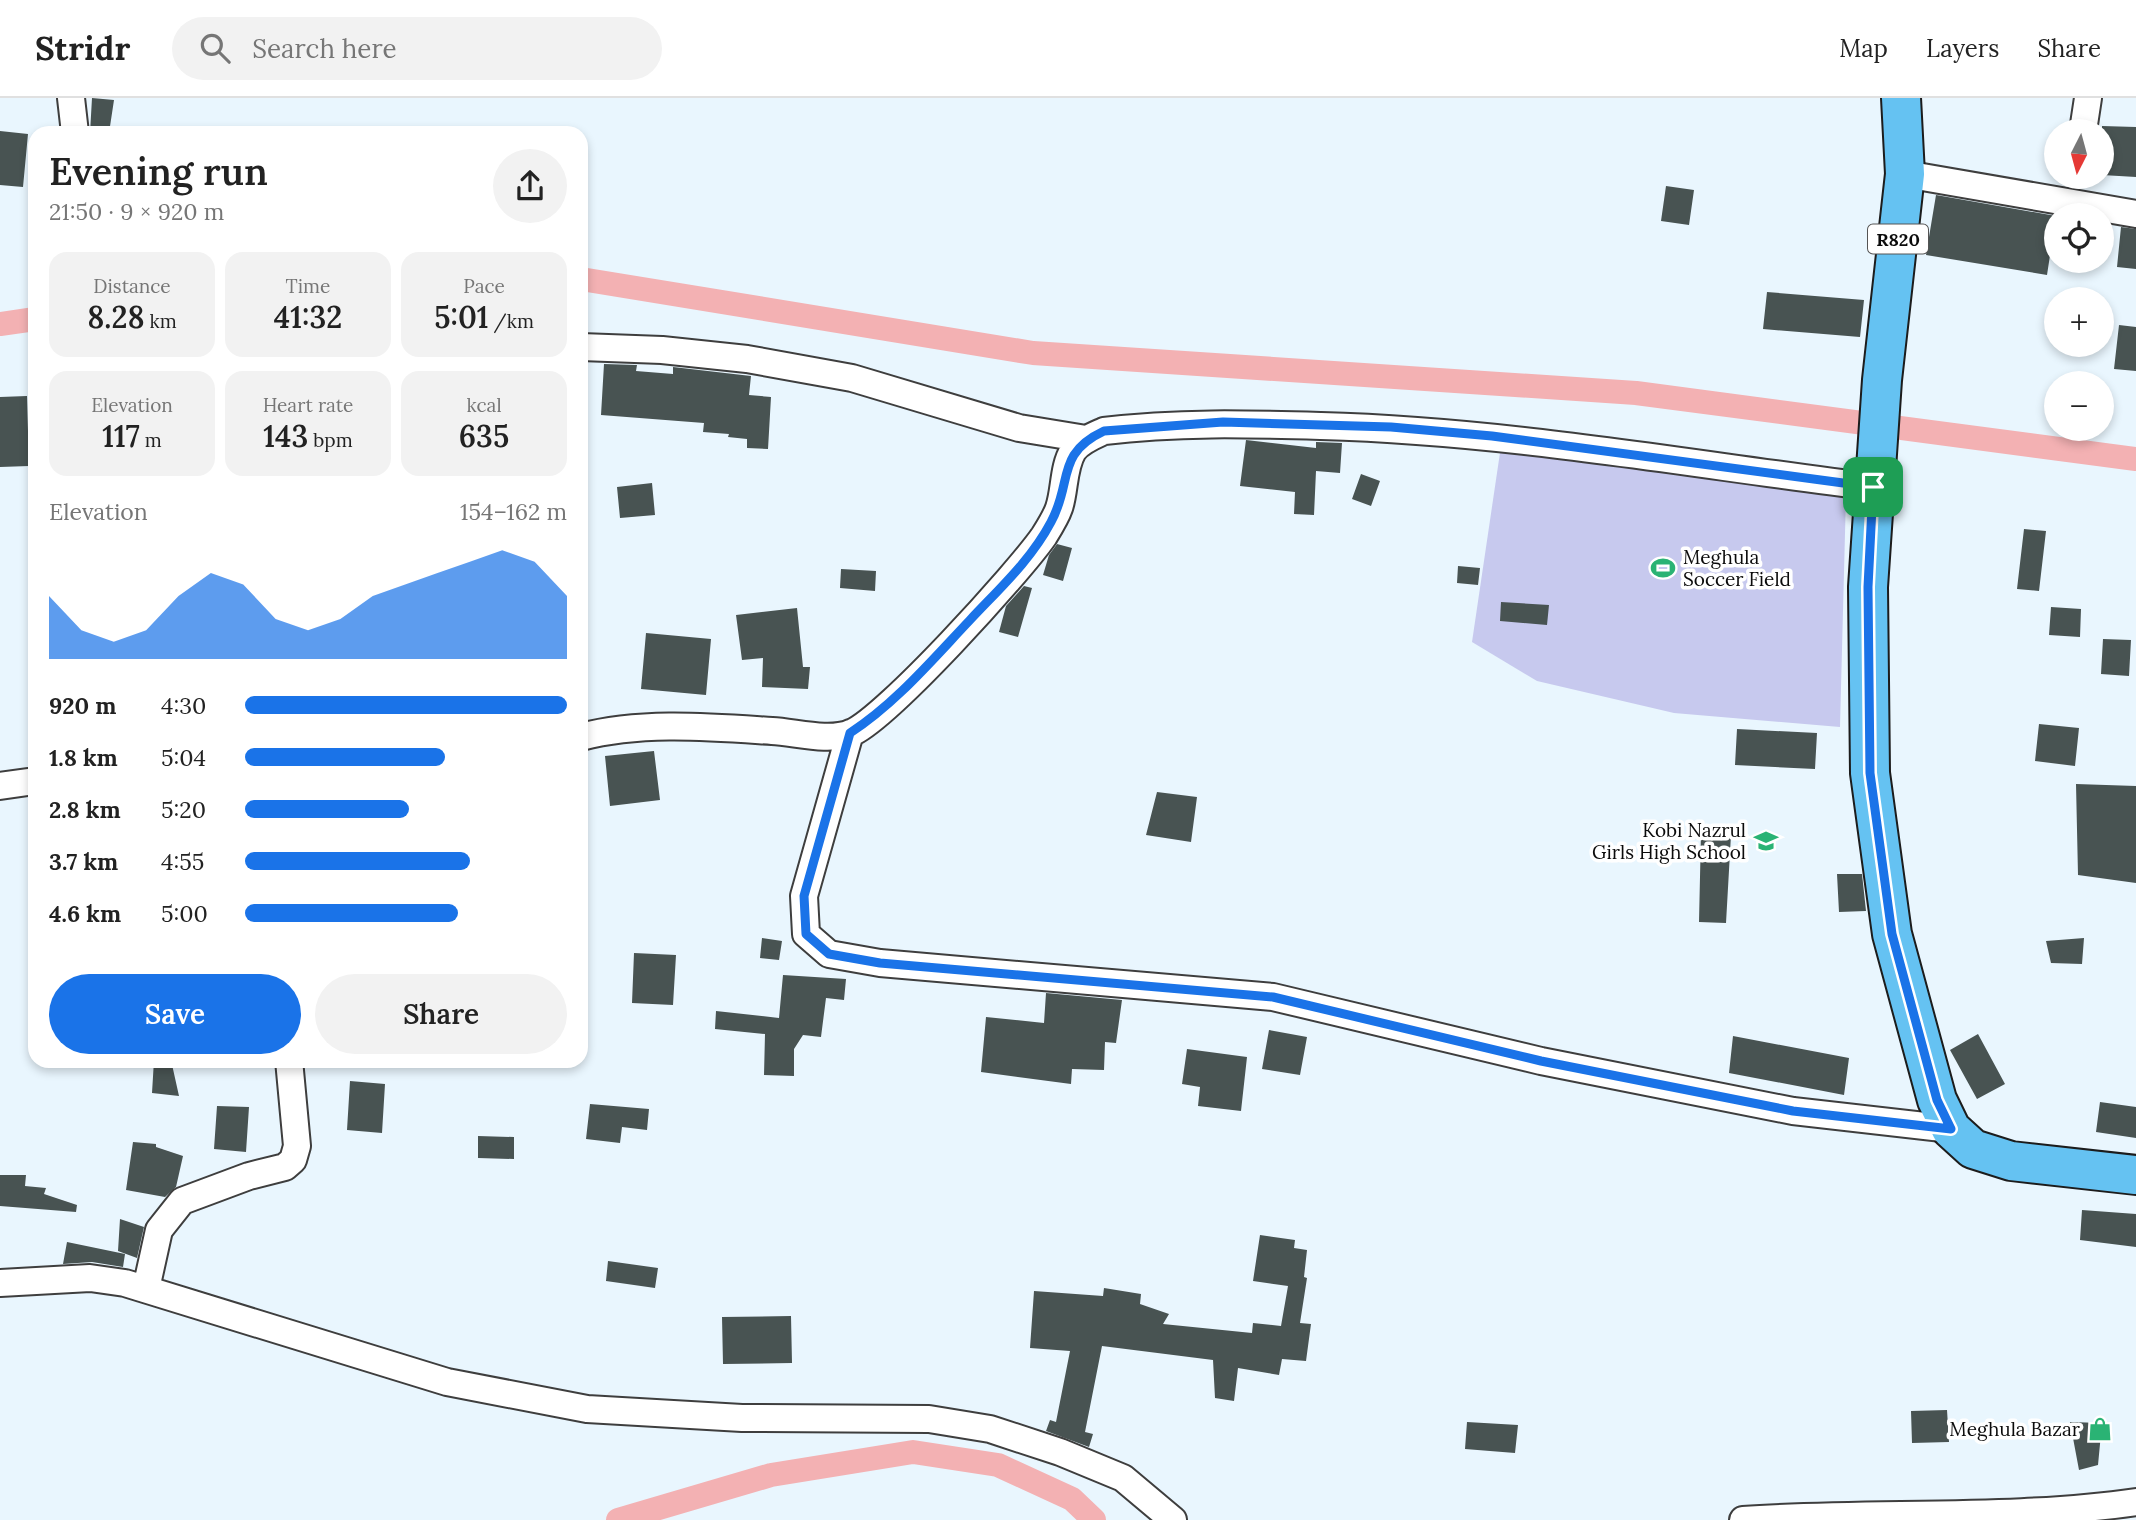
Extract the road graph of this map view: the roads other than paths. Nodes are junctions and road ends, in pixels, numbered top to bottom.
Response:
1 (71, 98) edge
2 (1900, 98) edge
3 (2088, 98) edge
4 (2085, 119) edge
5 (74, 126) edge
6 (1905, 174) junction
7 (2044, 186) edge
8 (2073, 189) edge
9 (2136, 214) edge
10 (588, 347) edge
11 (1086, 439) junction
12 (1874, 477) junction
13 (850, 733) junction
14 (588, 736) edge
15 (28, 782) edge
16 (0, 786) edge
17 (290, 1068) edge
18 (1951, 1129) junction
19 (2136, 1175) edge
20 (0, 1283) edge
21 (146, 1289) junction
22 (2136, 1502) edge
23 (1172, 1520) edge
24 (1743, 1520) edge

1 - 5 street
2 - 6 main road, R820
3 - 4 street
6 - 7 street
6 - 12 main road, R820
8 - 9 street
10 - 11 street
11 - 12 street
11 - 13 street
12 - 18 main road, R820
13 - 14 street
13 - 18 street
15 - 16 street
17 - 21 street
18 - 19 main road, R820
20 - 21 street
21 - 23 street
22 - 24 street

